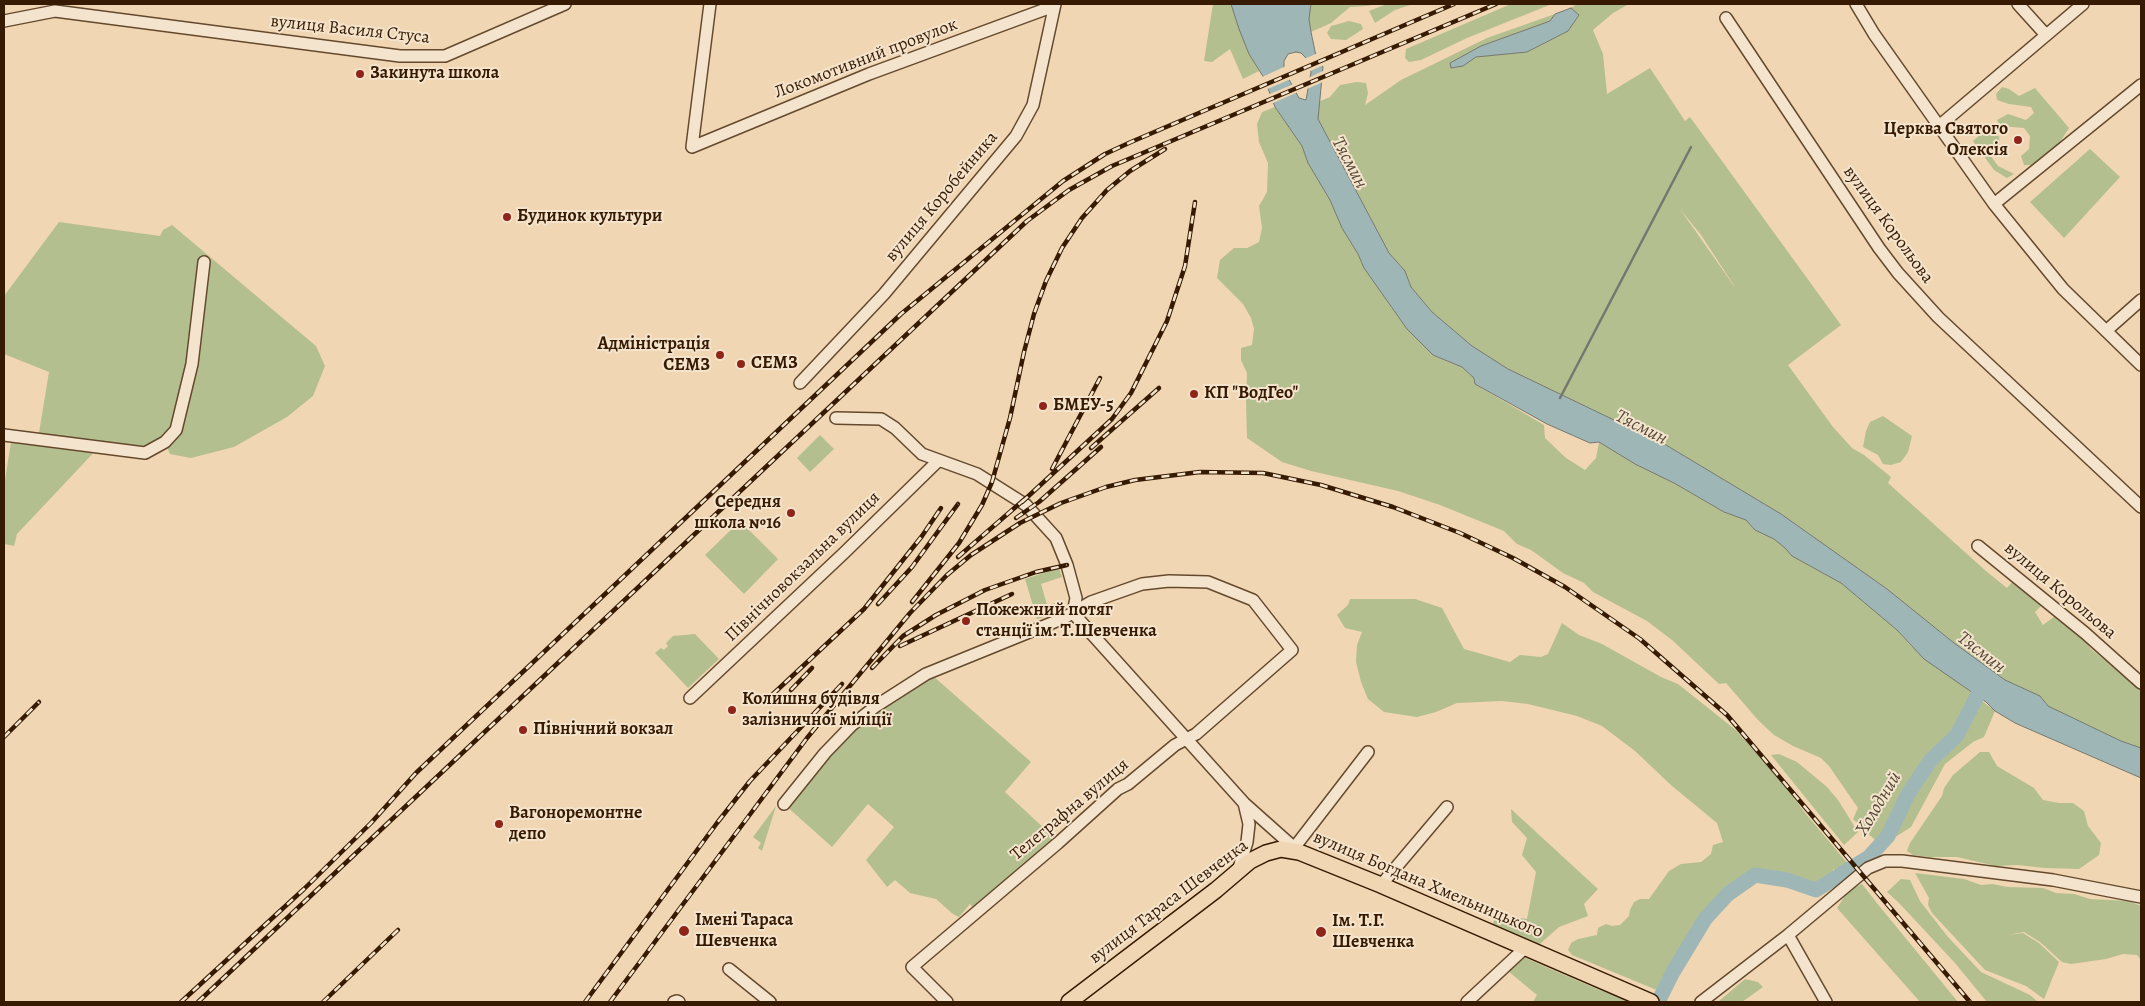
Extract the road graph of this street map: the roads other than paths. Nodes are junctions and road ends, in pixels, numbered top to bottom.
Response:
1 (565, 4) edge
2 (710, 4) edge
3 (1856, 4) edge
4 (2018, 4) edge
5 (2082, 4) edge
6 (1054, 5) edge
7 (1726, 18) dead end
8 (4, 21) edge
9 (2046, 35) junction
10 (2141, 86) edge
11 (1939, 126) junction
12 (1994, 204) junction
13 (204, 262) dead end
14 (2141, 300) edge
15 (2106, 331) junction
16 (2141, 365) edge
17 (800, 382) dead end
18 (836, 418) dead end
19 (4, 435) edge
20 (938, 461) junction
21 (2141, 507) edge
22 (1978, 546) dead end
23 (1073, 613) junction
24 (2141, 683) edge
25 (690, 698) dead end
26 (1185, 739) junction
27 (1368, 752) dead end
28 (1244, 803) junction
29 (784, 804) dead end
30 (1447, 807) dead end
31 (1297, 850) junction
32 (1238, 871) junction
33 (1381, 885) junction
34 (2141, 897) edge
35 (1788, 935) junction
36 (1526, 947) junction
37 (729, 969) dead end
38 (674, 1002) edge
39 (679, 1002) edge
40 (770, 1002) edge
41 (948, 1002) edge
42 (1069, 1002) edge
43 (1467, 1002) edge
44 (1650, 1002) edge
45 (1701, 1002) edge
46 (1826, 1002) edge

1 - 8 street, вулиця Василя Стуса
2 - 6 street, Локомотивний провулок
3 - 11 street
4 - 9 street
5 - 9 street
6 - 17 street, вулиця Коробейника
7 - 21 street, вулиця Корольова
9 - 11 street
10 - 12 street
11 - 12 street
12 - 15 street
13 - 19 street
14 - 15 street
15 - 16 street
18 - 20 street
20 - 23 street
20 - 25 street, Північновокзальна вулиця
22 - 24 street, вулиця Корольова
23 - 26 street, вулиця Богдана Хмельницького
23 - 26 street, Телеграфна вулиця
23 - 29 street
26 - 28 street, вулиця Богдана Хмельницького
26 - 41 street, Телеграфна вулиця
27 - 31 street
28 - 31 street, вулиця Богдана Хмельницького
28 - 32 street
30 - 33 street
31 - 32 main road, вулиця Тараса Шевченка
31 - 33 main road, вулиця Богдана Хмельницького
32 - 42 main road, вулиця Тараса Шевченка
33 - 36 main road, вулиця Богдана Хмельницького
34 - 35 street
35 - 45 street
35 - 46 street
36 - 43 street
36 - 44 main road, вулиця Богдана Хмельницького
37 - 40 street
38 - 39 street

